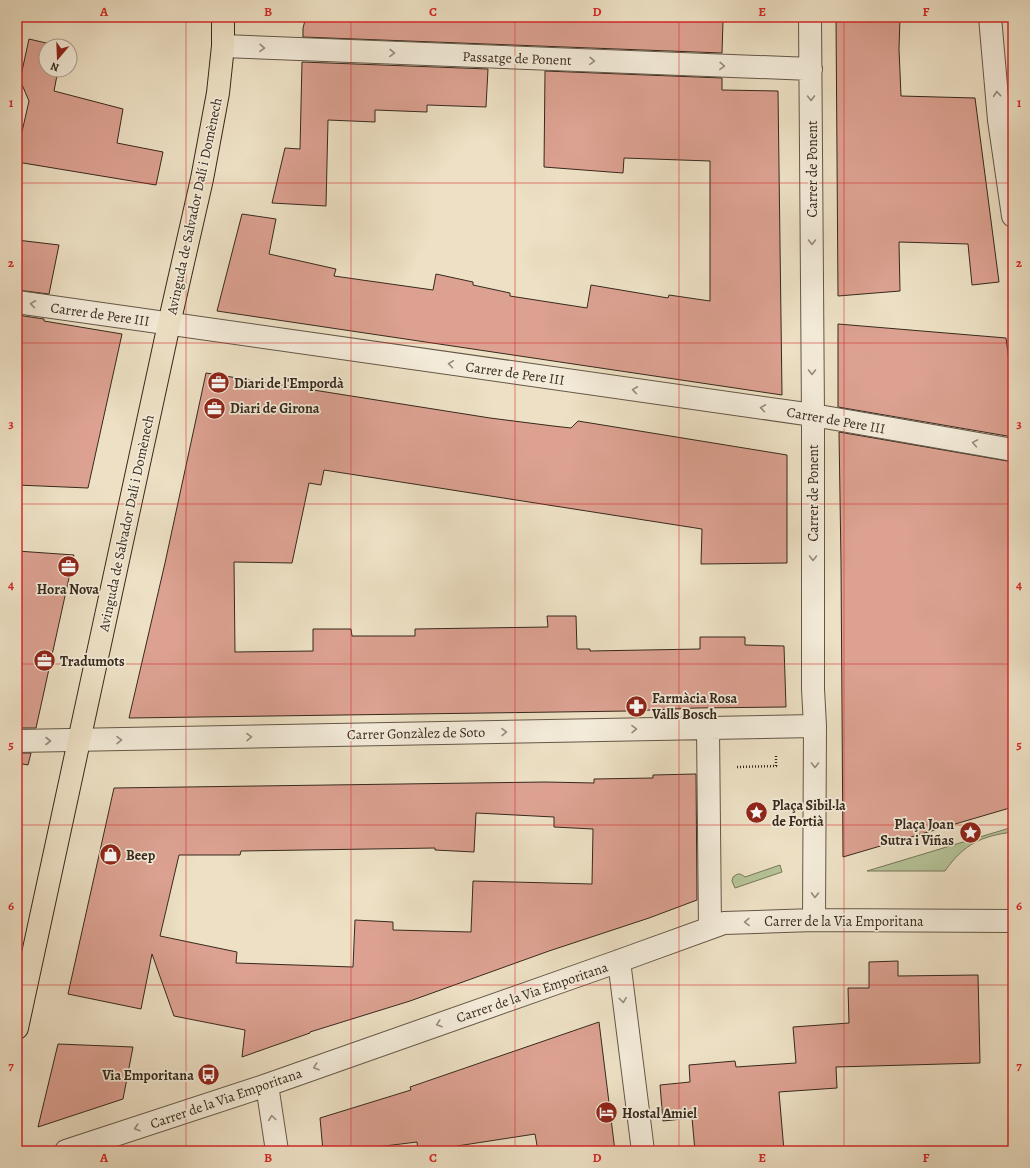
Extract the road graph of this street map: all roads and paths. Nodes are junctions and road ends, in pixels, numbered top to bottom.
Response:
1 (223, 17) edge
2 (810, 17) edge
3 (990, 17) edge
4 (224, 46) junction
5 (811, 69) junction
6 (1006, 119) edge
7 (1013, 216) edge
8 (17, 302) edge
9 (169, 324) junction
10 (813, 415) junction
11 (1013, 450) edge
12 (815, 726) junction
13 (708, 728) junction
14 (17, 741) edge
15 (80, 741) junction
16 (814, 920) junction
17 (1013, 921) edge
18 (710, 928) junction
19 (618, 961) junction
20 (17, 1028) edge
21 (267, 1085) junction
22 (66, 1151) edge
23 (277, 1151) edge
24 (643, 1151) edge

1 - 4 main road, Avinguda de Salvador Dalí i Domènech
2 - 5 street, Carrer de Ponent
6 -> 3 street
4 -> 5 street, Passatge de Ponent
4 - 9 main road, Avinguda de Salvador Dalí i Domènech
5 -> 10 street, Carrer de Ponent
6 - 7 street
9 -> 8 street, Carrer de Pere III
10 -> 9 street, Carrer de Pere III
9 - 15 main road, Avinguda de Salvador Dalí i Domènech
11 -> 10 street, Carrer de Pere III
10 -> 12 street, Carrer de Ponent
12 - 13 street, Carrer Gonzàlez de Soto
12 -> 16 street, Carrer de Ponent
15 -> 13 street, Carrer Gonzàlez de Soto
13 - 18 street
14 -> 15 street, Carrer Gonzàlez de Soto
15 - 20 main road, Avinguda de Salvador Dalí i Domènech
16 - 17 street, Carrer de la Via Emporitana
16 -> 18 street, Carrer de la Via Emporitana
18 - 19 street, Carrer de la Via Emporitana
19 -> 21 street, Carrer de la Via Emporitana
19 -> 24 street
21 -> 22 street, Carrer de la Via Emporitana
23 -> 21 street

